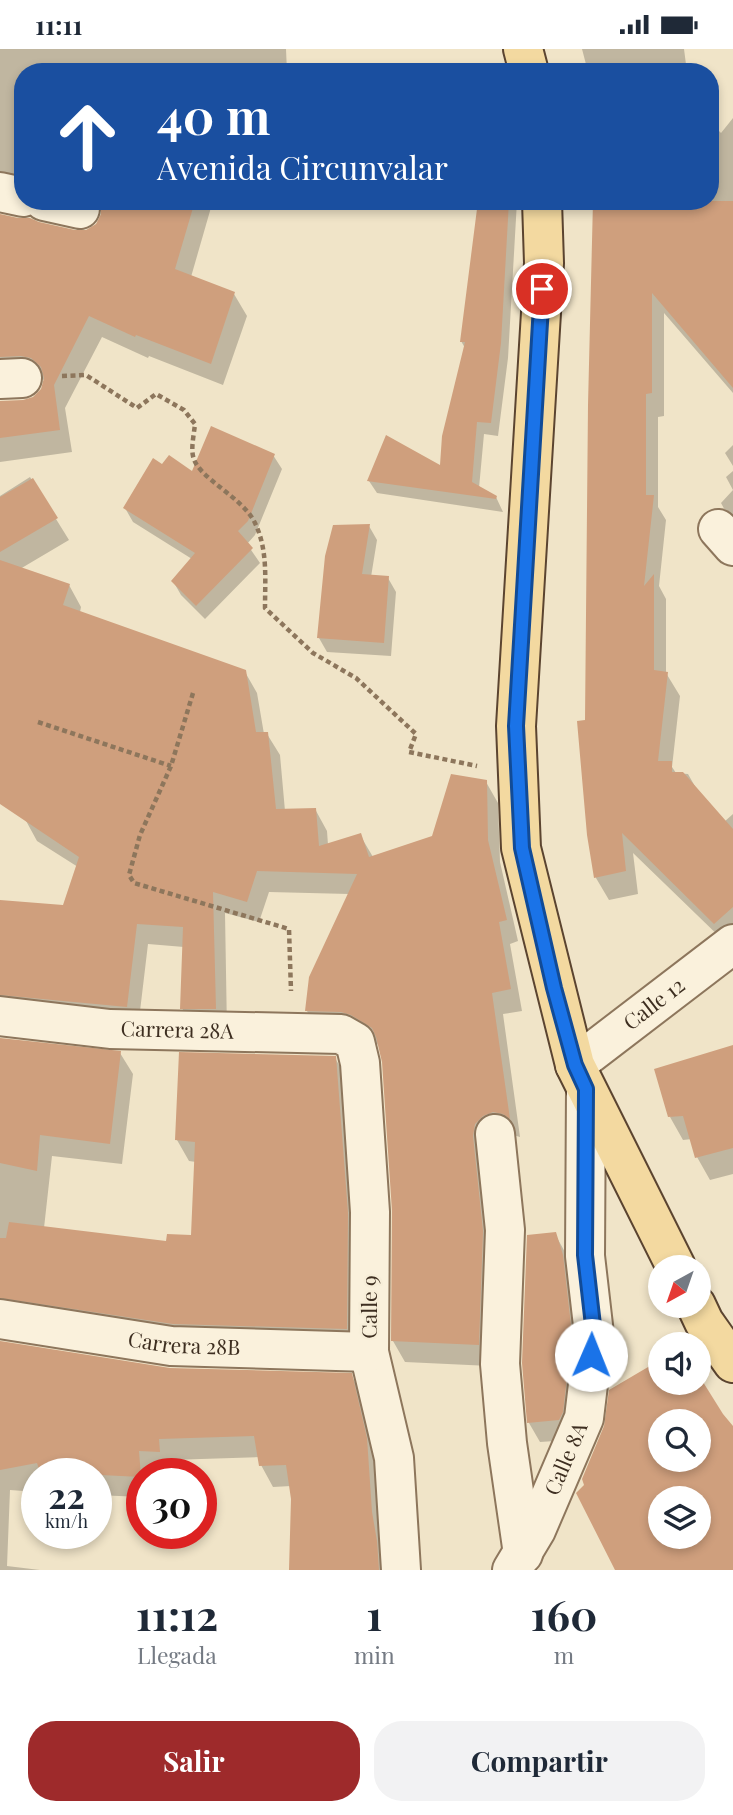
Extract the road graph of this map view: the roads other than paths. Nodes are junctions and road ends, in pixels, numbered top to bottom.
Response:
1 (542, 210) edge
2 (733, 944) edge
3 (0, 1016) edge
4 (355, 1042) joint
5 (581, 1077) junction
6 (495, 1134) dead end
7 (670, 1255) edge
8 (702, 1318) edge
9 (0, 1319) edge
10 (369, 1352) junction
11 (733, 1363) edge
12 (517, 1562) edge
13 (401, 1570) edge

1 - 5 main road
2 - 5 street, Calle 12
3 - 4 street, Carrera 28A
4 - 10 street, Calle 9
5 - 7 main road
5 - 12 street, Calle 8A
6 - 12 street
8 - 11 main road
9 - 10 street, Carrera 28B
10 - 13 street, Calle 9

